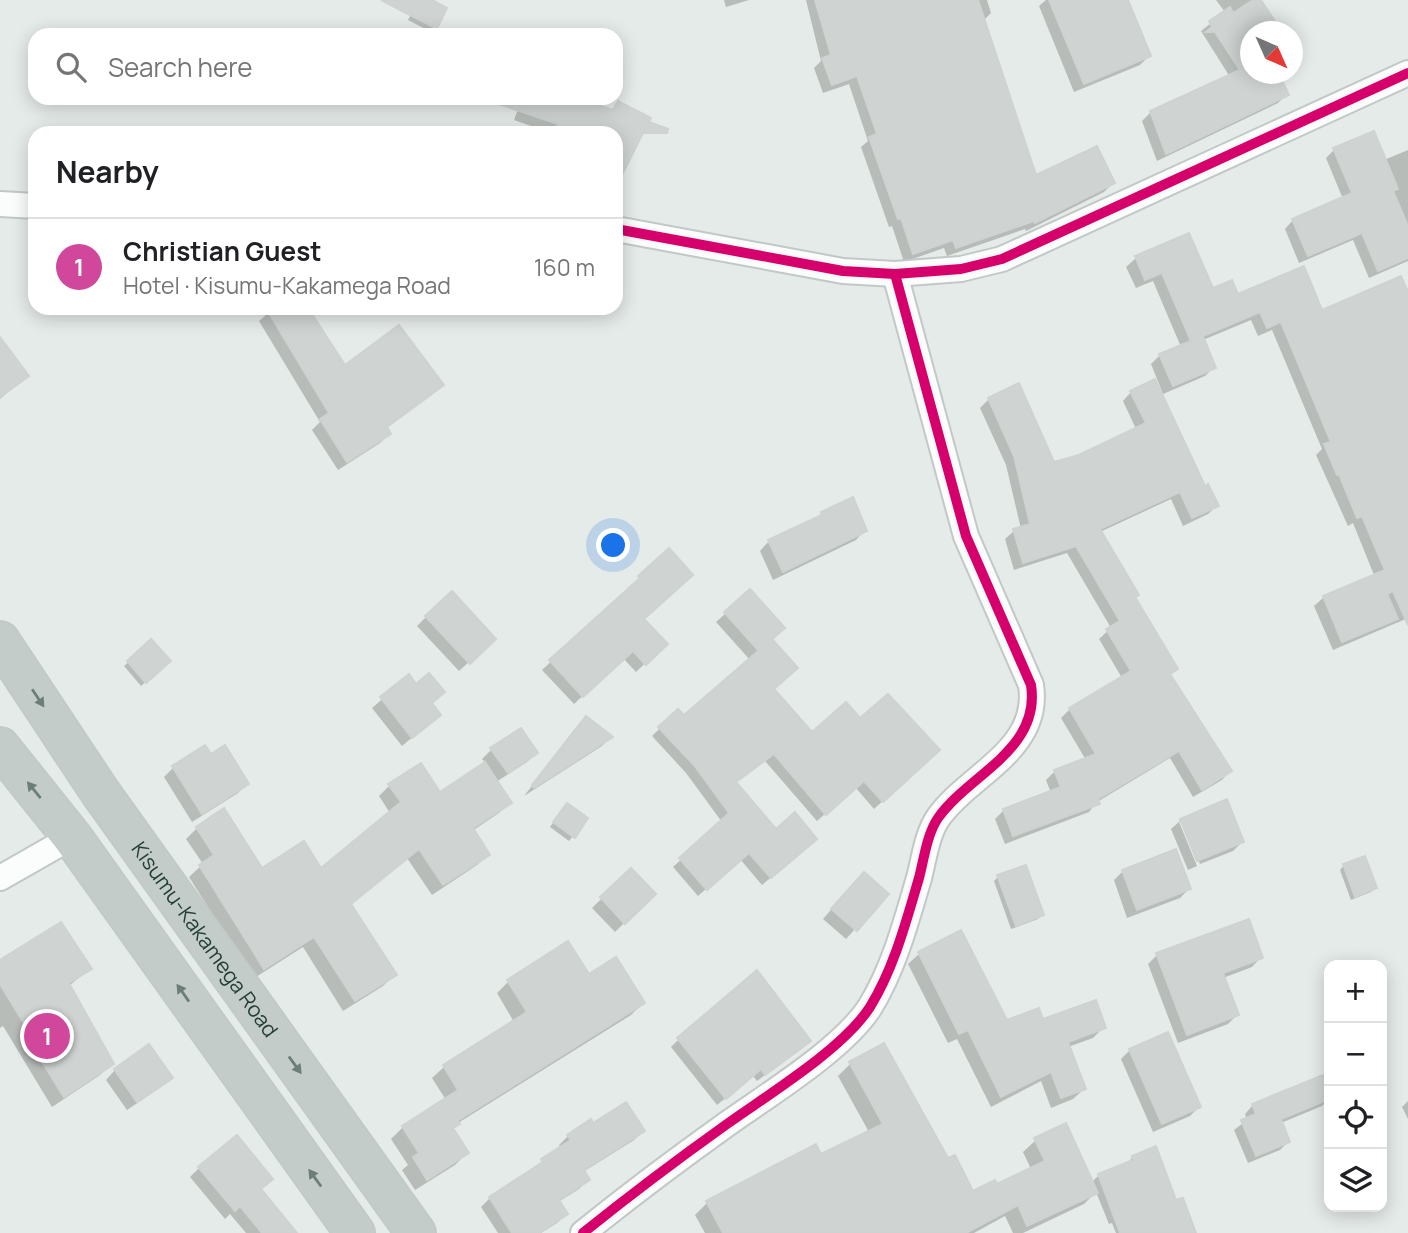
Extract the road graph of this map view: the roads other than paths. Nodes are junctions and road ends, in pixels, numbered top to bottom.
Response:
1 (1408, 73) edge
2 (0, 204) edge
3 (28, 206) edge
4 (623, 230) edge
5 (895, 274) junction
6 (0, 641) edge
7 (0, 747) edge
8 (72, 837) junction
9 (0, 878) edge
10 (355, 1233) edge
11 (416, 1233) edge
12 (583, 1233) edge

1 - 5 street
2 - 3 street
4 - 5 street
5 - 12 street
6 -> 11 highway, Kisumu-Kakamega Road
8 -> 7 highway
8 - 9 street
10 -> 8 highway

